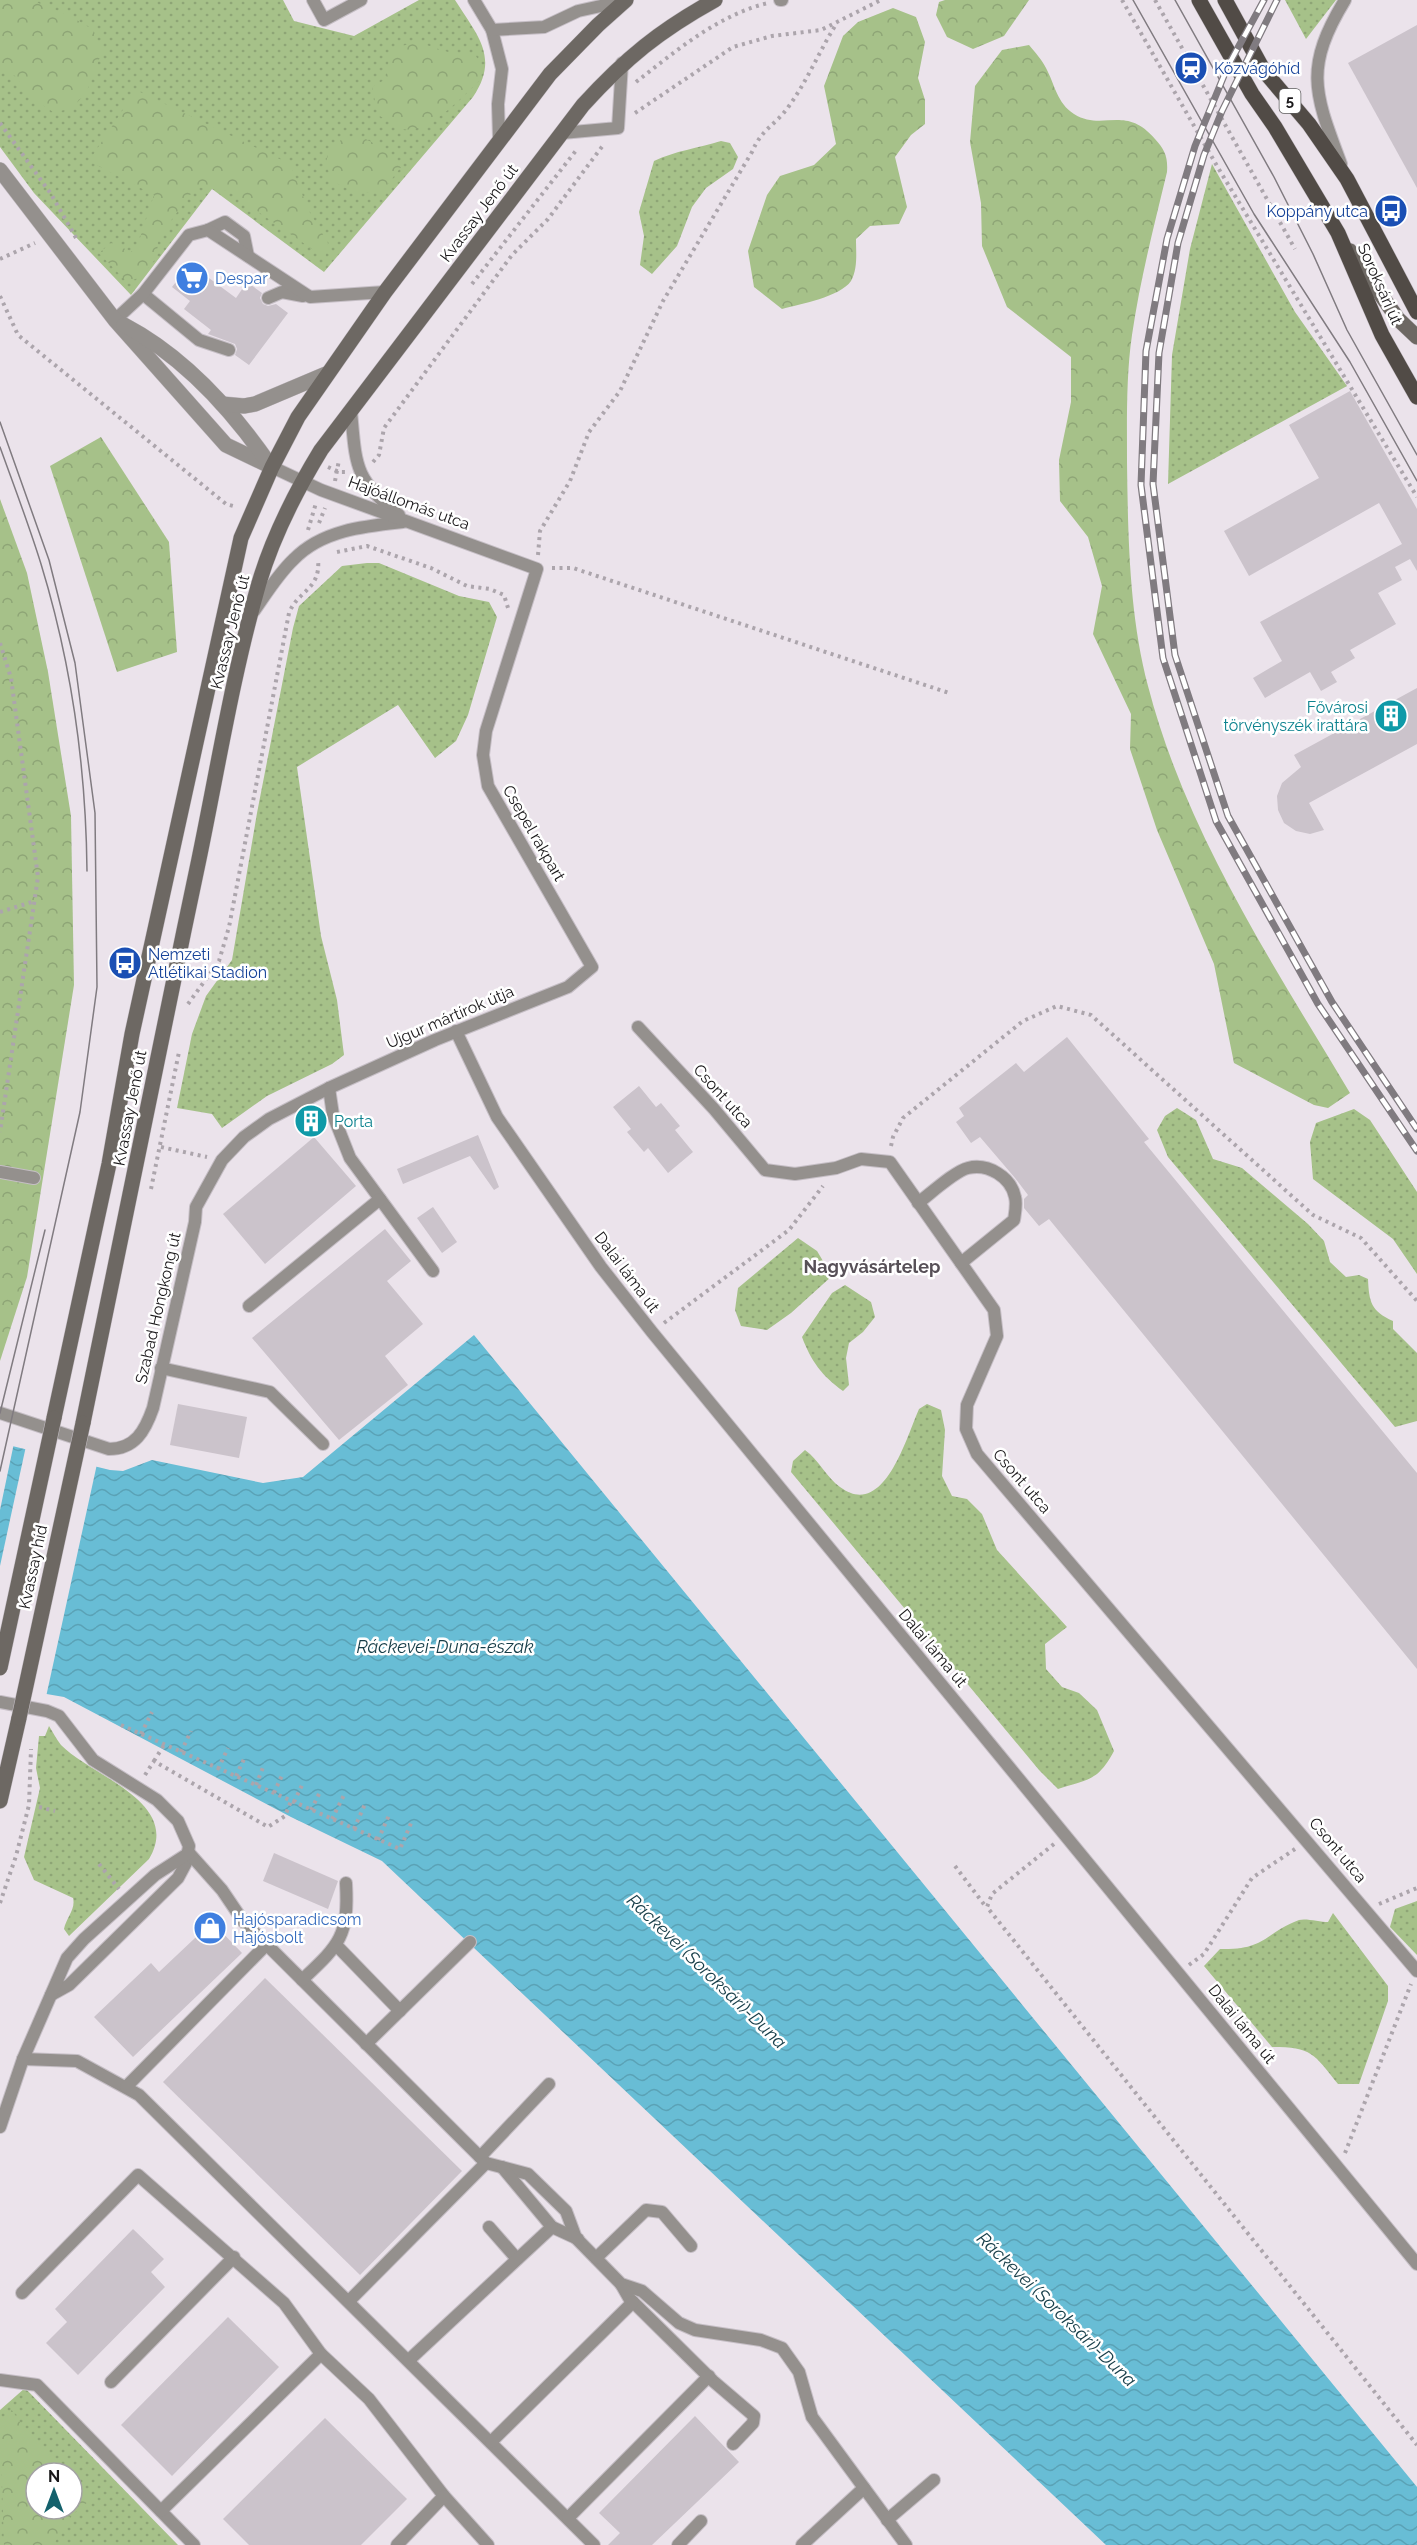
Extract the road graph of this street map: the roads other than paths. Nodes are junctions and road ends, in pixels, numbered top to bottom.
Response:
1 (313, 0) edge
2 (361, 0) edge
3 (474, 0) edge
4 (715, 0) edge
5 (1199, 0) edge
6 (1225, 0) edge
7 (1345, 0) edge
8 (625, 1) edge
9 (492, 30) junction
10 (622, 63) junction
11 (562, 133) junction
12 (499, 138) junction
13 (0, 170) edge
14 (1347, 179) junction
15 (1338, 234) junction
16 (385, 292) junction
17 (143, 294) junction
18 (310, 297) junction
19 (268, 298) dead end
20 (1417, 312) edge
21 (115, 320) junction
22 (1417, 337) edge
23 (229, 351) dead end
24 (326, 374) junction
25 (1417, 397) edge
26 (222, 404) junction
27 (351, 411) junction
28 (272, 467) junction
29 (302, 481) junction
30 (407, 521) junction
31 (537, 569) joint
32 (251, 615) junction
33 (592, 968) joint
34 (638, 1027) dead end
35 (456, 1031) junction
36 (324, 1091) junction
37 (0, 1172) edge
38 (34, 1178) dead end
39 (380, 1199) junction
40 (918, 1203) junction
41 (961, 1263) junction
42 (433, 1272) dead end
43 (249, 1306) dead end
44 (161, 1368) junction
45 (0, 1413) edge
46 (54, 1418) joint
47 (83, 1424) joint
48 (323, 1444) dead end
49 (0, 1668) edge
50 (0, 1702) edge
51 (0, 1801) edge
52 (189, 1853) junction
53 (346, 1883) dead end
54 (470, 1942) dead end
55 (266, 1945) junction
56 (337, 1946) junction
57 (1417, 1971) edge
58 (302, 1980) junction
59 (51, 1995) junction
60 (400, 2011) junction
61 (366, 2044) junction
62 (22, 2059) junction
63 (549, 2084) dead end
64 (126, 2087) junction
65 (0, 2127) edge
66 (483, 2160) junction
67 (502, 2167) junction
68 (489, 2227) dead end
69 (552, 2227) junction
70 (578, 2239) junction
71 (691, 2246) dead end
72 (234, 2257) junction
73 (596, 2258) junction
74 (517, 2259) junction
75 (1417, 2264) edge
76 (621, 2284) junction
77 (22, 2293) dead end
78 (349, 2301) junction
79 (633, 2302) junction
80 (321, 2354) junction
81 (409, 2360) junction
82 (709, 2376) junction
83 (0, 2380) edge
84 (111, 2382) dead end
85 (491, 2442) junction
86 (732, 2444) dead end
87 (934, 2480) dead end
88 (864, 2488) junction
89 (444, 2496) junction
90 (161, 2511) junction
91 (568, 2518) junction
92 (887, 2520) junction
93 (701, 2521) dead end
94 (900, 2543) edge
95 (194, 2545) edge
96 (397, 2545) edge
97 (488, 2545) edge
98 (594, 2545) edge
99 (678, 2545) edge
100 (802, 2545) edge

1 - 2 lane
3 - 9 lane
4 - 10 main road, Kvassay Jenő út
5 - 15 main road, Soroksári út / 5
6 - 14 main road, Soroksári út / 5
7 - 14 lane
8 - 9 lane
8 - 12 main road, Kvassay Jenő út
9 - 12 lane
10 - 11 main road, Kvassay Jenő út
10 - 11 lane
11 - 27 main road, Kvassay Jenő út
12 - 16 main road, Kvassay Jenő út
13 - 21 street, Hajóállomás utca
14 - 20 main road, Soroksári út / 5
15 - 22 main road
15 - 25 main road, Soroksári út / 5
16 - 18 lane
16 - 24 main road, Kvassay Jenő út
17 - 18 lane
17 - 21 lane
17 - 23 lane
18 - 19 lane
21 - 26 street, Hajóállomás utca
21 - 28 street, Hajóállomás utca
24 - 26 street
24 - 28 main road, Kvassay Jenő út
26 - 28 street, Hajóállomás utca
27 - 29 main road, Kvassay Jenő út
27 - 30 lane
28 - 29 lane, Hajóállomás utca
28 - 46 main road, Kvassay Jenő út
29 - 30 lane, Hajóállomás utca
29 - 32 main road, Kvassay Jenő út
30 - 31 lane, Hajóállomás utca
30 - 32 lane
31 - 33 lane, Csepel rakpart
32 - 47 main road, Kvassay Jenő út
33 - 35 lane, Ujgur mártírok útja
34 - 40 lane, Csont utca
35 - 36 lane, Ujgur mártírok útja
35 - 75 lane, Dalai láma út
36 - 39 lane
36 - 44 lane, Szabad Hongkong út
37 - 38 lane
39 - 42 lane
39 - 43 lane
40 - 41 lane, Csont utca
40 - 41 lane
41 - 57 lane, Csont utca
44 - 45 lane, Szabad Hongkong út
44 - 48 lane
46 - 49 main road, Kvassay híd, bridge
47 - 51 main road, Kvassay híd, bridge
50 - 52 lane
52 - 55 lane
52 - 59 lane
52 - 59 lane
53 - 56 lane
54 - 60 lane
55 - 58 lane
55 - 64 lane
56 - 58 lane
56 - 60 lane
58 - 61 lane
59 - 62 lane
60 - 61 lane
61 - 66 lane
62 - 64 lane
62 - 65 lane
63 - 66 lane
64 - 78 lane
66 - 67 lane
66 - 78 lane
67 - 69 lane
67 - 70 lane
68 - 74 lane
69 - 70 lane
69 - 74 lane
70 - 73 lane
71 - 73 lane
72 - 77 lane
72 - 80 lane
72 - 84 lane
73 - 76 lane
74 - 81 lane
76 - 79 lane
76 - 88 lane
78 - 81 lane
79 - 82 lane
79 - 85 lane
80 - 89 lane
80 - 90 lane
81 - 85 lane
82 - 86 lane
82 - 91 lane
83 - 90 lane
85 - 91 lane
87 - 92 lane
88 - 92 lane
88 - 100 lane
89 - 96 lane
89 - 97 lane
90 - 95 lane
91 - 98 lane
92 - 94 lane
93 - 99 lane

